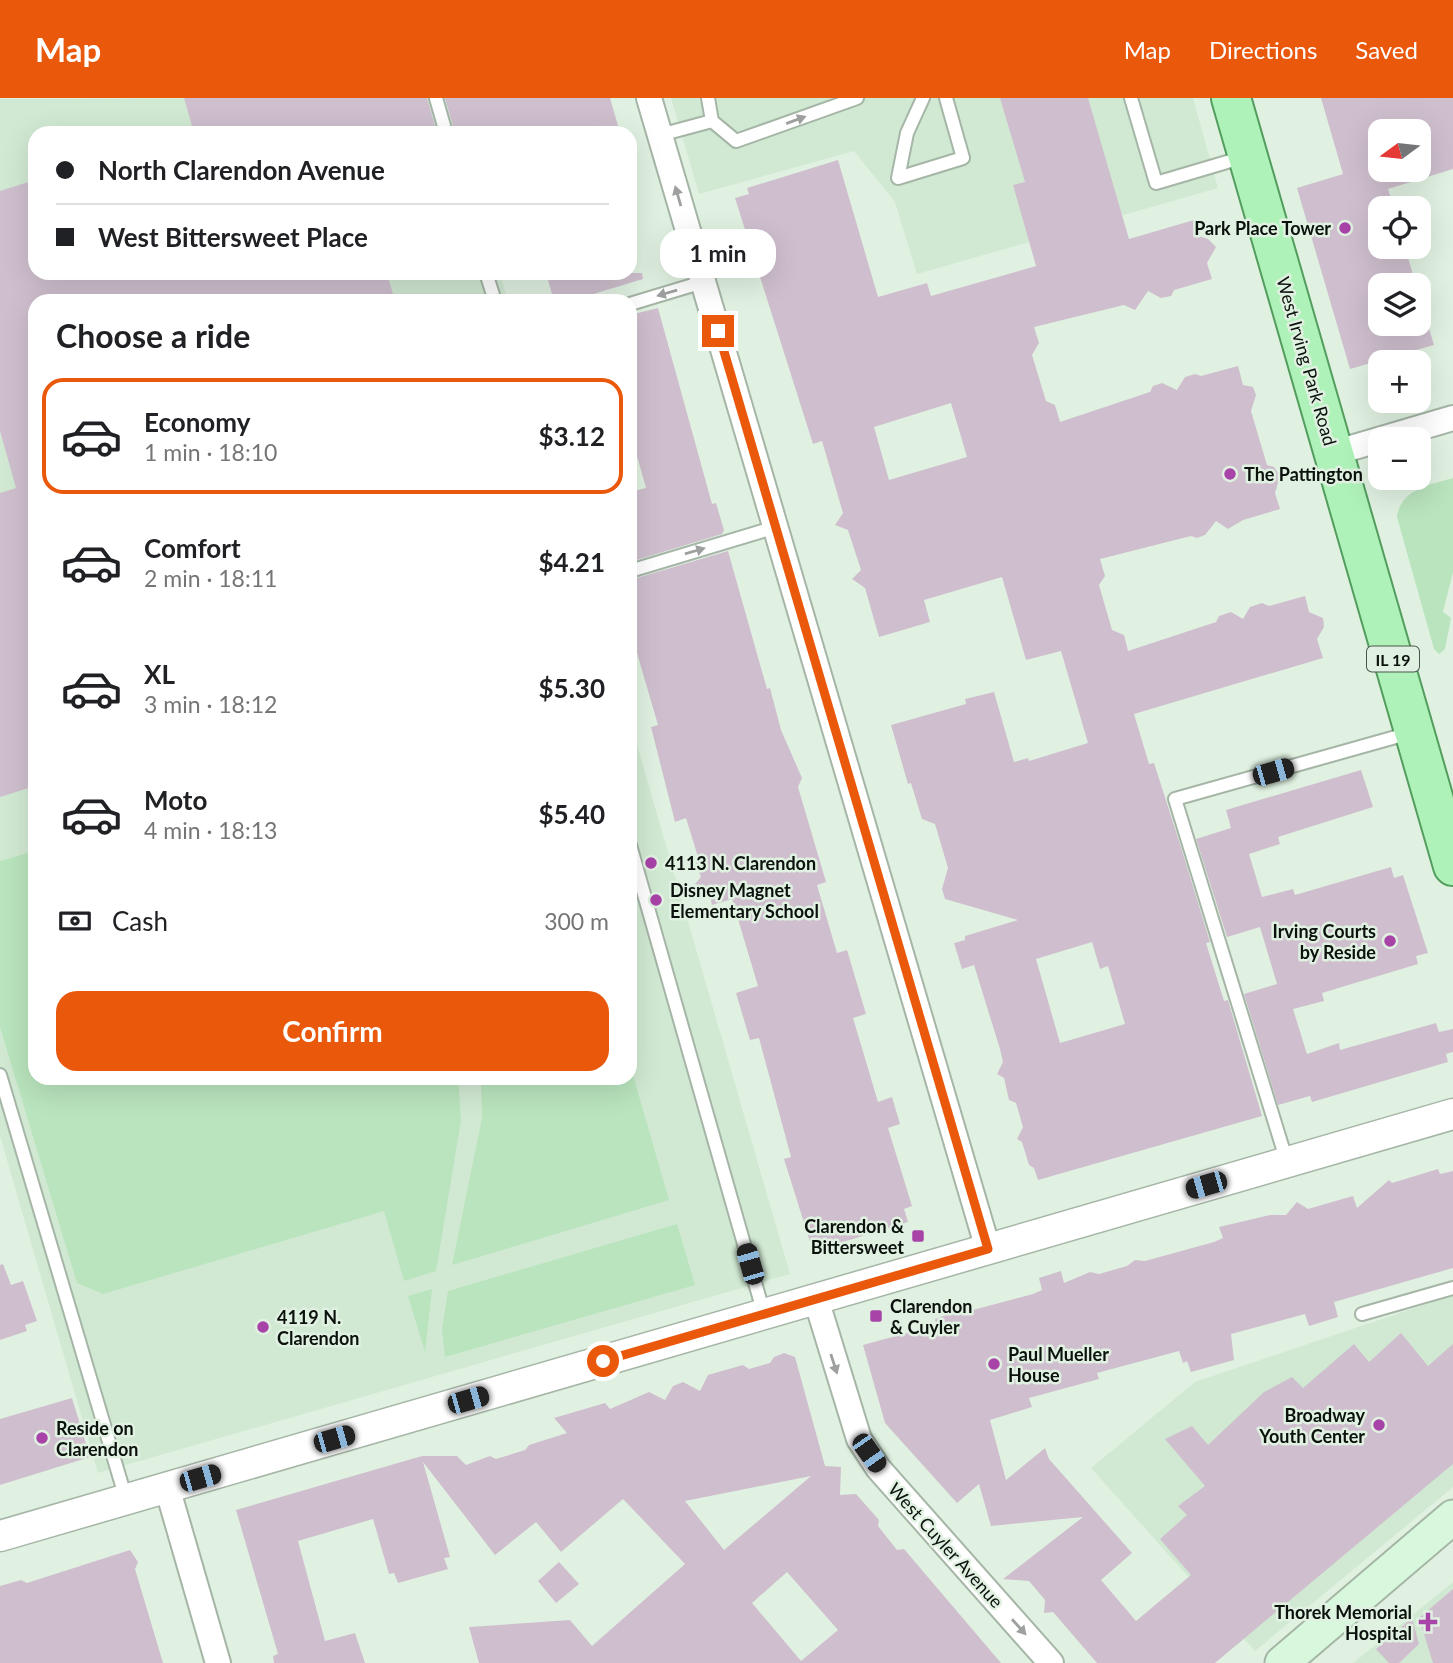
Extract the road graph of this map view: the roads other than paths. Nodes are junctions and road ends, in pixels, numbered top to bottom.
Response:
1 (436, 98) edge
2 (649, 98) edge
3 (708, 98) edge
4 (857, 98) edge
5 (923, 98) edge
6 (946, 98) edge
7 (1131, 98) edge
8 (1231, 98) edge
9 (712, 121) junction
10 (444, 126) edge
11 (660, 135) junction
12 (1248, 156) junction
13 (703, 282) junction
14 (637, 302) edge
15 (1453, 418) edge
16 (1334, 453) junction
17 (776, 527) junction
18 (637, 568) edge
19 (1414, 732) junction
20 (1445, 806) edge
21 (1453, 866) edge
22 (637, 870) edge
23 (0, 1075) edge
24 (1453, 1114) edge
25 (1287, 1162) junction
26 (988, 1249) junction
27 (1453, 1288) edge
28 (816, 1299) junction
29 (764, 1314) junction
30 (1362, 1314) dead end
31 (167, 1487) junction
32 (126, 1499) junction
33 (1453, 1517) edge
34 (0, 1536) edge
35 (218, 1663) edge
36 (1051, 1663) edge
37 (1282, 1663) edge

1 - 10 lane
2 - 11 street
3 - 9 lane
9 -> 4 lane
5 - 6 lane
7 - 12 lane
8 - 12 main road, West Irving Park Road / IL 19
9 - 11 lane
13 -> 11 street
12 - 16 main road, West Irving Park Road / IL 19
13 -> 14 lane
13 - 17 street
15 - 16 street
16 - 19 main road, West Irving Park Road / IL 19
18 -> 17 lane
17 - 26 street
19 - 20 main road, West Irving Park Road / IL 19
19 - 25 lane
20 - 21 main road, West Irving Park Road / IL 19
22 - 29 lane
23 - 32 lane
24 - 25 street
25 - 26 street
26 - 28 street
27 - 30 lane
28 - 29 street
28 -> 36 street, West Cuyler Avenue
29 - 31 street
31 - 32 street
31 - 35 street
32 - 34 street
33 - 37 main road

